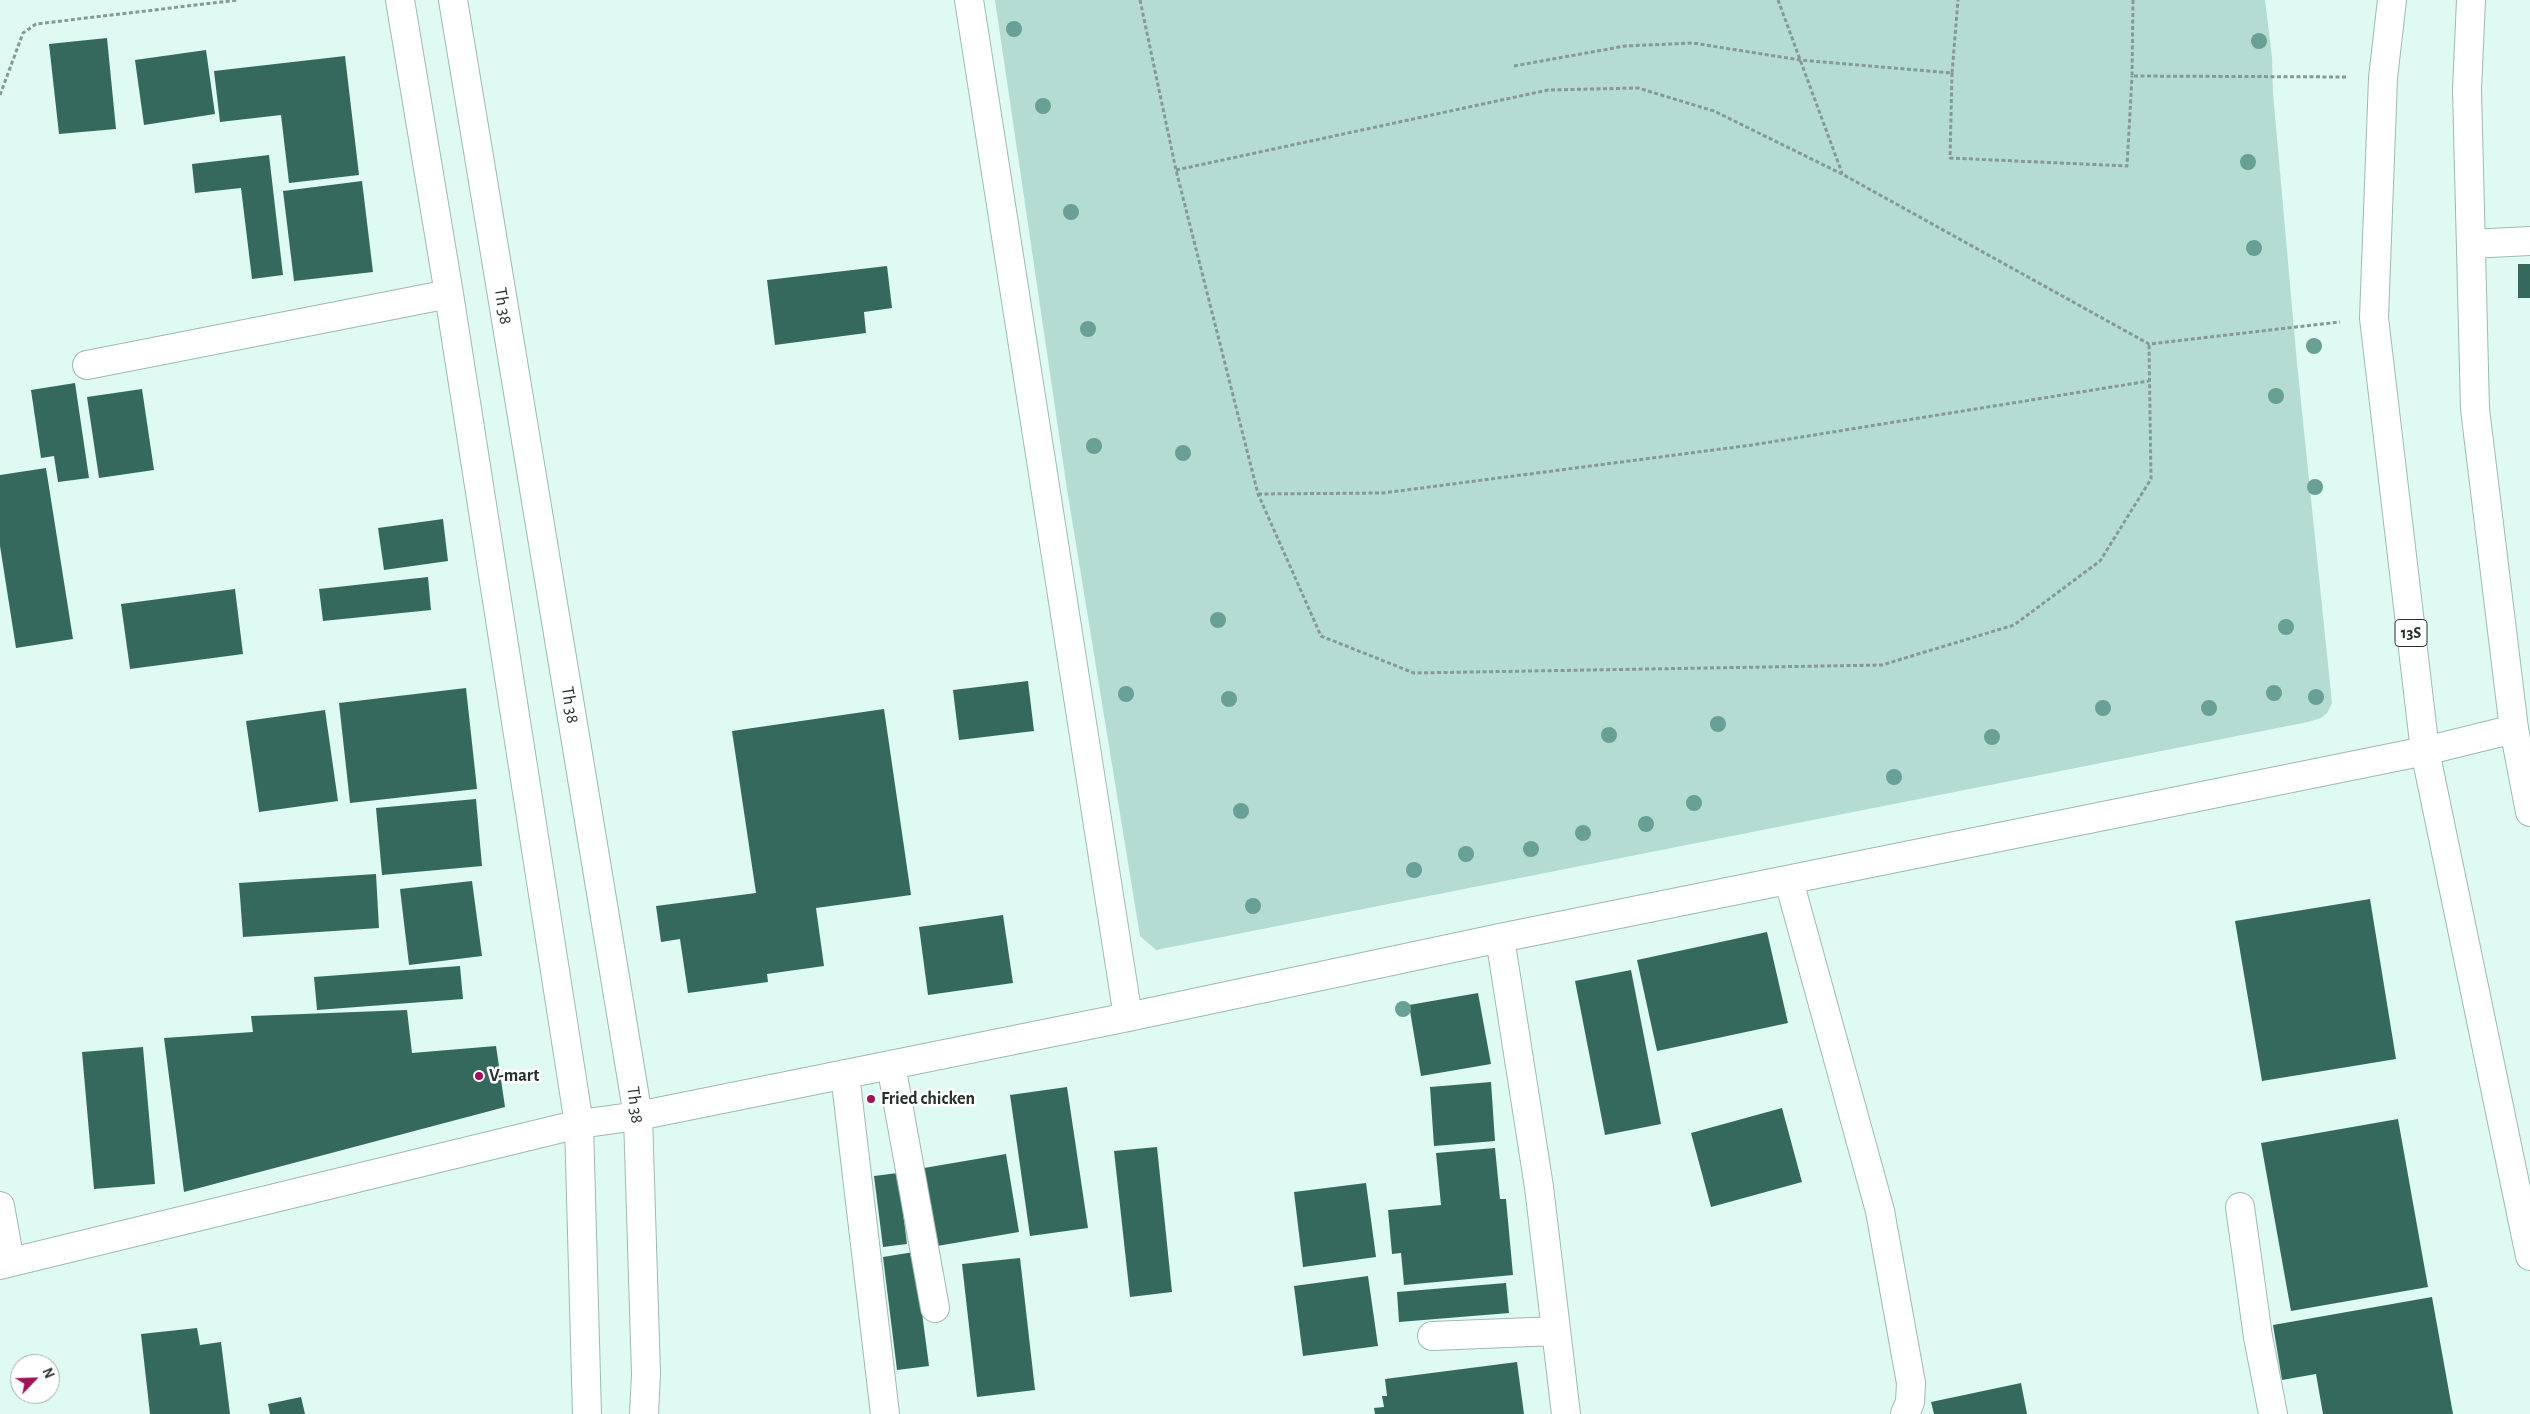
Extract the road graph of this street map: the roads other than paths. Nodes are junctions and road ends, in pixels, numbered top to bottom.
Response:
1 (400, 0) edge
2 (453, 0) edge
3 (969, 0) edge
4 (2392, 0) edge
5 (2471, 0) edge
6 (2530, 241) edge
7 (2471, 244) junction
8 (449, 294) junction
9 (87, 365) dead end
10 (2514, 729) junction
11 (2425, 751) junction
12 (2530, 812) edge
13 (1789, 881) junction
14 (1500, 938) junction
15 (1128, 1017) junction
16 (891, 1065) junction
17 (845, 1074) junction
18 (638, 1116) junction
19 (578, 1124) junction
20 (0, 1206) edge
21 (2240, 1207) dead end
22 (2530, 1256) edge
23 (5, 1264) edge
24 (935, 1308) dead end
25 (1556, 1331) junction
26 (1432, 1336) dead end
27 (587, 1414) edge
28 (644, 1414) edge
29 (885, 1414) edge
30 (1566, 1414) edge
31 (1905, 1414) edge
32 (2273, 1414) edge

1 - 8 main road
2 - 18 main road, Th 38
3 - 15 main road
4 - 11 main road, 13S
5 - 7 main road
6 - 7 main road
7 - 10 main road
8 - 9 main road
8 - 19 main road
10 - 11 main road
10 - 12 main road
11 - 13 main road
11 - 22 main road, 13S
13 - 14 main road
13 - 31 main road
14 - 15 main road
14 - 25 main road
15 - 16 main road
16 - 17 main road
16 - 24 main road
17 - 18 main road
17 - 29 main road
18 - 19 main road
18 - 28 main road, Th 38
19 - 23 main road
19 - 27 main road
20 - 23 main road
21 - 32 main road
25 - 26 main road
25 - 30 main road

